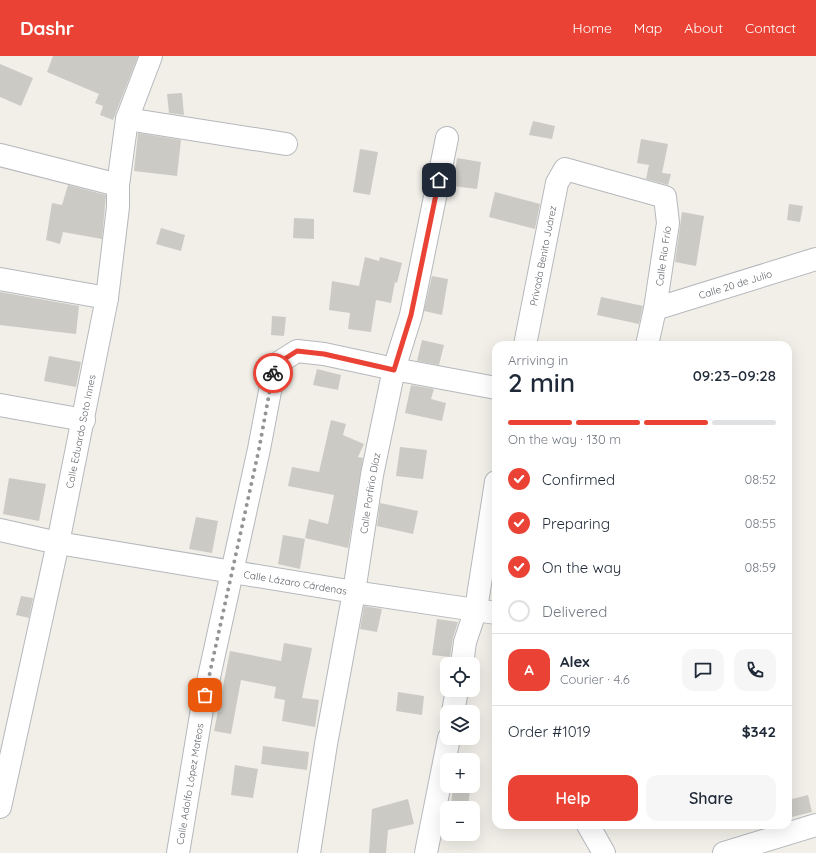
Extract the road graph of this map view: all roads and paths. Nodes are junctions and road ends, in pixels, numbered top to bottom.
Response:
1 (143, 58) edge
2 (127, 119) junction
3 (447, 138) dead end
4 (286, 144) dead end
5 (0, 155) edge
6 (565, 169) joint
7 (118, 185) junction
8 (816, 260) edge
9 (0, 279) edge
10 (107, 298) junction
11 (655, 309) junction
12 (526, 341) edge
13 (648, 341) edge
14 (394, 370) junction
15 (492, 387) edge
16 (0, 405) edge
17 (84, 420) junction
18 (0, 530) edge
19 (492, 534) edge
20 (58, 543) junction
21 (231, 571) junction
22 (354, 592) junction
23 (486, 611) edge
24 (463, 657) edge
25 (447, 745) edge
26 (0, 807) edge
27 (816, 825) edge
28 (590, 829) edge
29 (763, 847) edge
30 (178, 853) edge
31 (309, 853) edge
32 (426, 853) edge
33 (604, 853) edge
34 (724, 853) edge

1 - 2 street, Calle Eduardo Soto Innes
2 - 4 street
2 - 7 street, Calle Eduardo Soto Innes
3 - 14 street, Calle Porfirio Díaz
5 - 7 street
6 - 11 street, Calle Río Frío
6 - 12 street, Privada Benito Juárez
7 - 10 street, Calle Eduardo Soto Innes
8 - 11 street, Calle 20 de Julio
9 - 10 street
10 - 17 street, Calle Eduardo Soto Innes
11 - 13 street, Calle Río Frío
14 - 15 street
14 - 21 street, Calle Adolfo López Mateos
14 - 22 street, Calle Porfirio Díaz
16 - 17 street
17 - 20 street, Calle Eduardo Soto Innes
18 - 20 street, Calle Lázaro Cárdenas
19 - 23 street
20 - 21 street, Calle Lázaro Cárdenas
20 - 26 street, Calle Eduardo Soto Innes
21 - 22 street, Calle Lázaro Cárdenas
21 - 30 street, Calle Adolfo López Mateos
22 - 23 street, Calle Lázaro Cárdenas
22 - 31 street, Calle Porfirio Díaz
23 - 24 street
25 - 32 street
27 - 29 street
28 - 33 street
29 - 34 street

